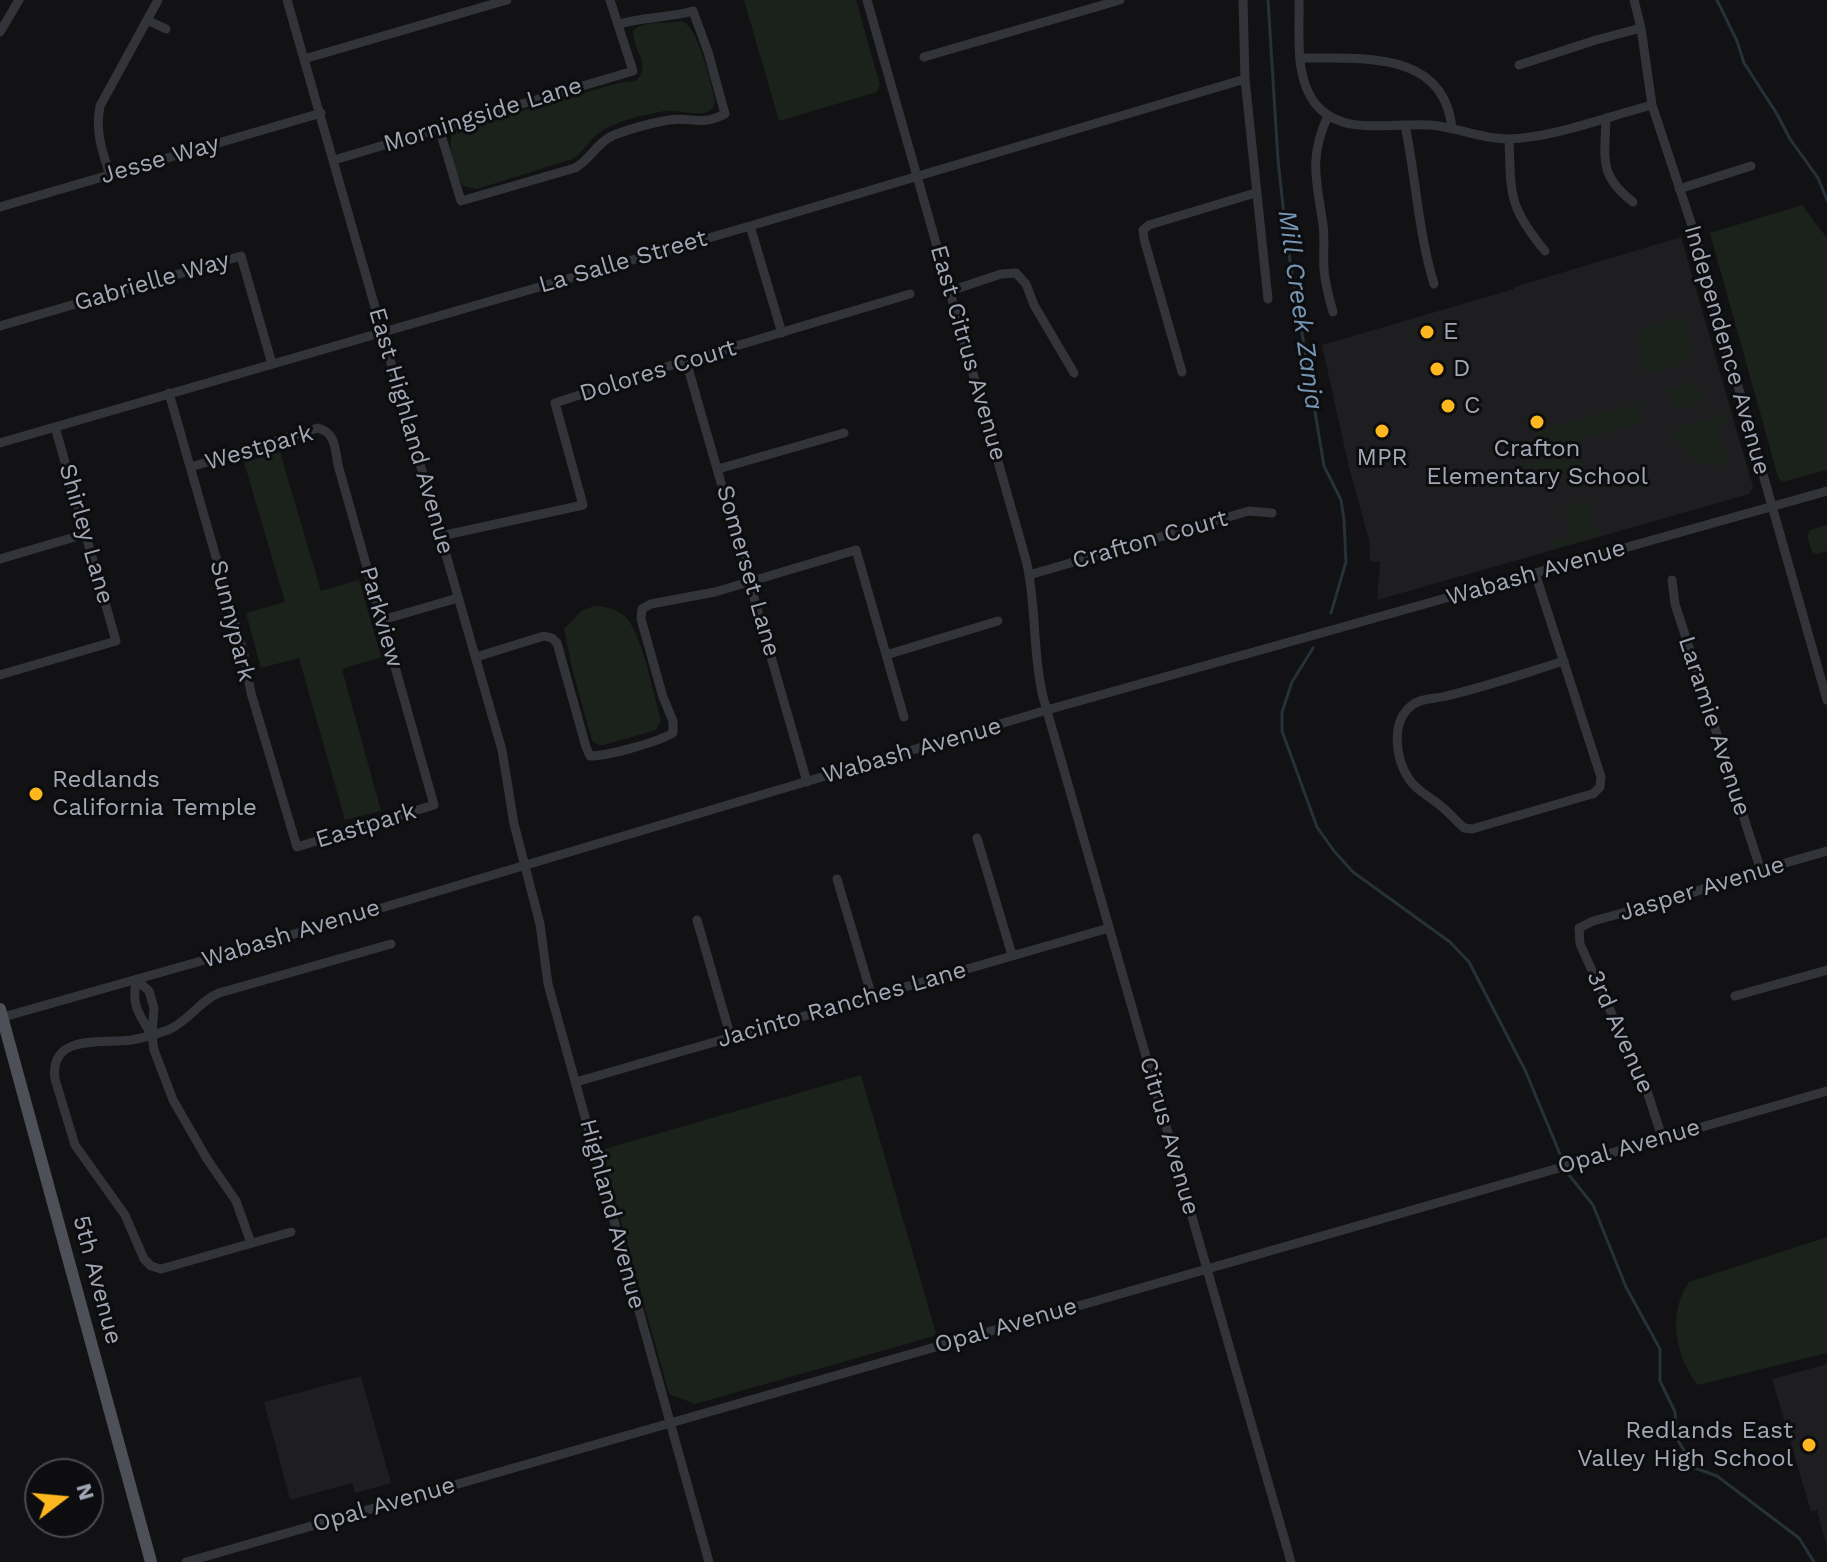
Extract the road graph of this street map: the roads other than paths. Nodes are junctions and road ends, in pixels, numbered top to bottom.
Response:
1 (19, 0) edge
2 (158, 0) edge
3 (287, 0) edge
4 (507, 0) edge
5 (610, 0) edge
6 (867, 0) edge
7 (1120, 0) edge
8 (1243, 0) edge
9 (1299, 0) edge
10 (1634, 0) edge
11 (147, 20) junction
12 (619, 24) junction
13 (1641, 28) junction
14 (166, 29) dead end
15 (0, 32) edge
16 (924, 57) dead end
17 (1300, 58) junction
18 (304, 59) junction
19 (1519, 65) dead end
20 (1245, 79) junction
21 (1652, 105) junction
22 (321, 113) junction
23 (1328, 116) junction
24 (1606, 118) junction
25 (1405, 125) junction
26 (439, 128) junction
27 (1452, 129) junction
28 (1509, 139) junction
29 (334, 160) junction
30 (1751, 166) dead end
31 (110, 175) junction
32 (917, 176) junction
33 (1679, 189) junction
34 (1255, 193) junction
35 (1633, 202) dead end
36 (0, 207) edge
37 (750, 226) junction
38 (1545, 251) dead end
39 (1434, 284) dead end
40 (950, 291) junction
41 (910, 294) dead end
42 (1268, 299) dead end
43 (1333, 312) dead end
44 (0, 326) edge
45 (382, 331) junction
46 (782, 333) junction
47 (686, 361) junction
48 (272, 364) junction
49 (1182, 372) dead end
50 (1074, 373) dead end
51 (169, 393) junction
52 (55, 427) junction
53 (327, 431) joint
54 (844, 433) dead end
55 (0, 443) edge
56 (191, 467) junction
57 (718, 469) junction
58 (1827, 491) edge
59 (1772, 506) junction
60 (1272, 513) dead end
61 (85, 534) junction
62 (441, 536) junction
63 (0, 559) edge
64 (1535, 573) junction
65 (1029, 575) junction
66 (1672, 580) dead end
67 (751, 582) junction
68 (458, 598) junction
69 (382, 620) junction
70 (998, 621) dead end
71 (886, 655) junction
72 (476, 657) junction
73 (1564, 661) junction
74 (0, 675) edge
75 (1827, 700) edge
76 (1047, 710) junction
77 (904, 717) dead end
78 (807, 782) junction
79 (434, 805) joint
80 (977, 838) dead end
81 (297, 847) joint
82 (1827, 851) edge
83 (525, 865) junction
84 (1761, 871) junction
85 (837, 879) dead end
86 (697, 920) dead end
87 (1109, 928) junction
88 (1579, 928) joint
89 (391, 944) dead end
90 (1012, 955) junction
91 (1827, 970) edge
92 (137, 980) junction
93 (1735, 996) dead end
94 (872, 997) junction
95 (1, 1015) edge
96 (152, 1035) junction
97 (731, 1038) junction
98 (576, 1082) junction
99 (1827, 1091) edge
100 (1662, 1137) junction
101 (291, 1232) dead end
102 (251, 1243) junction
103 (1207, 1269) junction
104 (669, 1422) junction
105 (151, 1562) edge
106 (186, 1562) edge
107 (709, 1562) edge
108 (1291, 1562) edge

1 - 15 street
2 - 11 street
3 - 18 street, East Highland Avenue
4 - 18 street
5 - 12 street
6 - 32 street, East Citrus Avenue
7 - 16 street
8 - 20 street
9 - 17 street
10 - 13 street, Independence Avenue
11 - 14 street
11 - 31 street
12 - 26 street, Morningside Lane
12 - 26 street
13 - 19 street
13 - 21 street, Independence Avenue
17 - 23 street
17 - 27 street
18 - 22 street, East Highland Avenue
20 - 32 street, La Salle Street
20 - 34 street
21 - 24 street
21 - 33 street, Independence Avenue
22 - 29 street, East Highland Avenue
22 - 31 street, Jesse Way
23 - 25 street
23 - 43 street
24 - 28 street
24 - 35 street
25 - 27 street
25 - 39 street
26 - 29 street, Morningside Lane
27 - 28 street
28 - 38 street
29 - 45 street, East Highland Avenue
30 - 33 street
31 - 36 street, Jesse Way
32 - 37 street, La Salle Street
32 - 40 street, East Citrus Avenue
33 - 59 street, Independence Avenue
34 - 42 street
34 - 49 street
37 - 45 street, La Salle Street
37 - 46 street
40 - 50 street
40 - 65 street, East Citrus Avenue
41 - 46 street, Dolores Court
44 - 48 street, Gabrielle Way
45 - 48 street, La Salle Street
45 - 62 street, East Highland Avenue
46 - 47 street, Dolores Court
47 - 57 street, Somerset Lane
47 - 62 street, Dolores Court
48 - 51 street, La Salle Street
51 - 52 street, La Salle Street
51 - 56 street, Sunnypark
52 - 55 street, La Salle Street
52 - 61 street, Shirley Lane
53 - 56 street, Westpark
53 - 69 street, Parkview
54 - 57 street
56 - 81 street, Sunnypark
57 - 67 street, Somerset Lane
58 - 59 street, Wabash Avenue
59 - 64 street, Wabash Avenue
59 - 75 street, Independence Avenue
60 - 65 street, Crafton Court
61 - 63 street
61 - 74 street, Shirley Lane
62 - 68 street, East Highland Avenue
64 - 73 street
64 - 76 street, Wabash Avenue
65 - 76 street, East Citrus Avenue
66 - 84 street, Laramie Avenue
67 - 71 street
67 - 72 street
67 - 78 street, Somerset Lane
68 - 69 street
68 - 72 street, East Highland Avenue
69 - 79 street, Parkview
70 - 71 street
71 - 77 street
72 - 83 street, East Highland Avenue
73 - 73 street
76 - 78 street, Wabash Avenue
76 - 87 street, Citrus Avenue
78 - 83 street, Wabash Avenue
79 - 81 street, Eastpark
80 - 90 street
82 - 84 street, Jasper Avenue
83 - 92 street, Wabash Avenue
83 - 98 street, Highland Avenue
84 - 88 street, Jasper Avenue
85 - 94 street
86 - 97 street
87 - 90 street, Jacinto Ranches Lane
87 - 103 street, Citrus Avenue
88 - 100 street, 3rd Avenue
89 - 96 street
90 - 94 street, Jacinto Ranches Lane
91 - 93 street
92 - 95 street, Wabash Avenue
92 - 96 street
92 - 96 street
94 - 97 street, Jacinto Ranches Lane
95 - 105 main road, 5th Avenue
96 - 102 street
96 - 102 street
97 - 98 street, Jacinto Ranches Lane
98 - 104 street, Highland Avenue
99 - 100 street, Opal Avenue
100 - 103 street, Opal Avenue
101 - 102 street
103 - 104 street, Opal Avenue
103 - 108 street, Citrus Avenue
104 - 106 street, Opal Avenue
104 - 107 street, Highland Avenue

